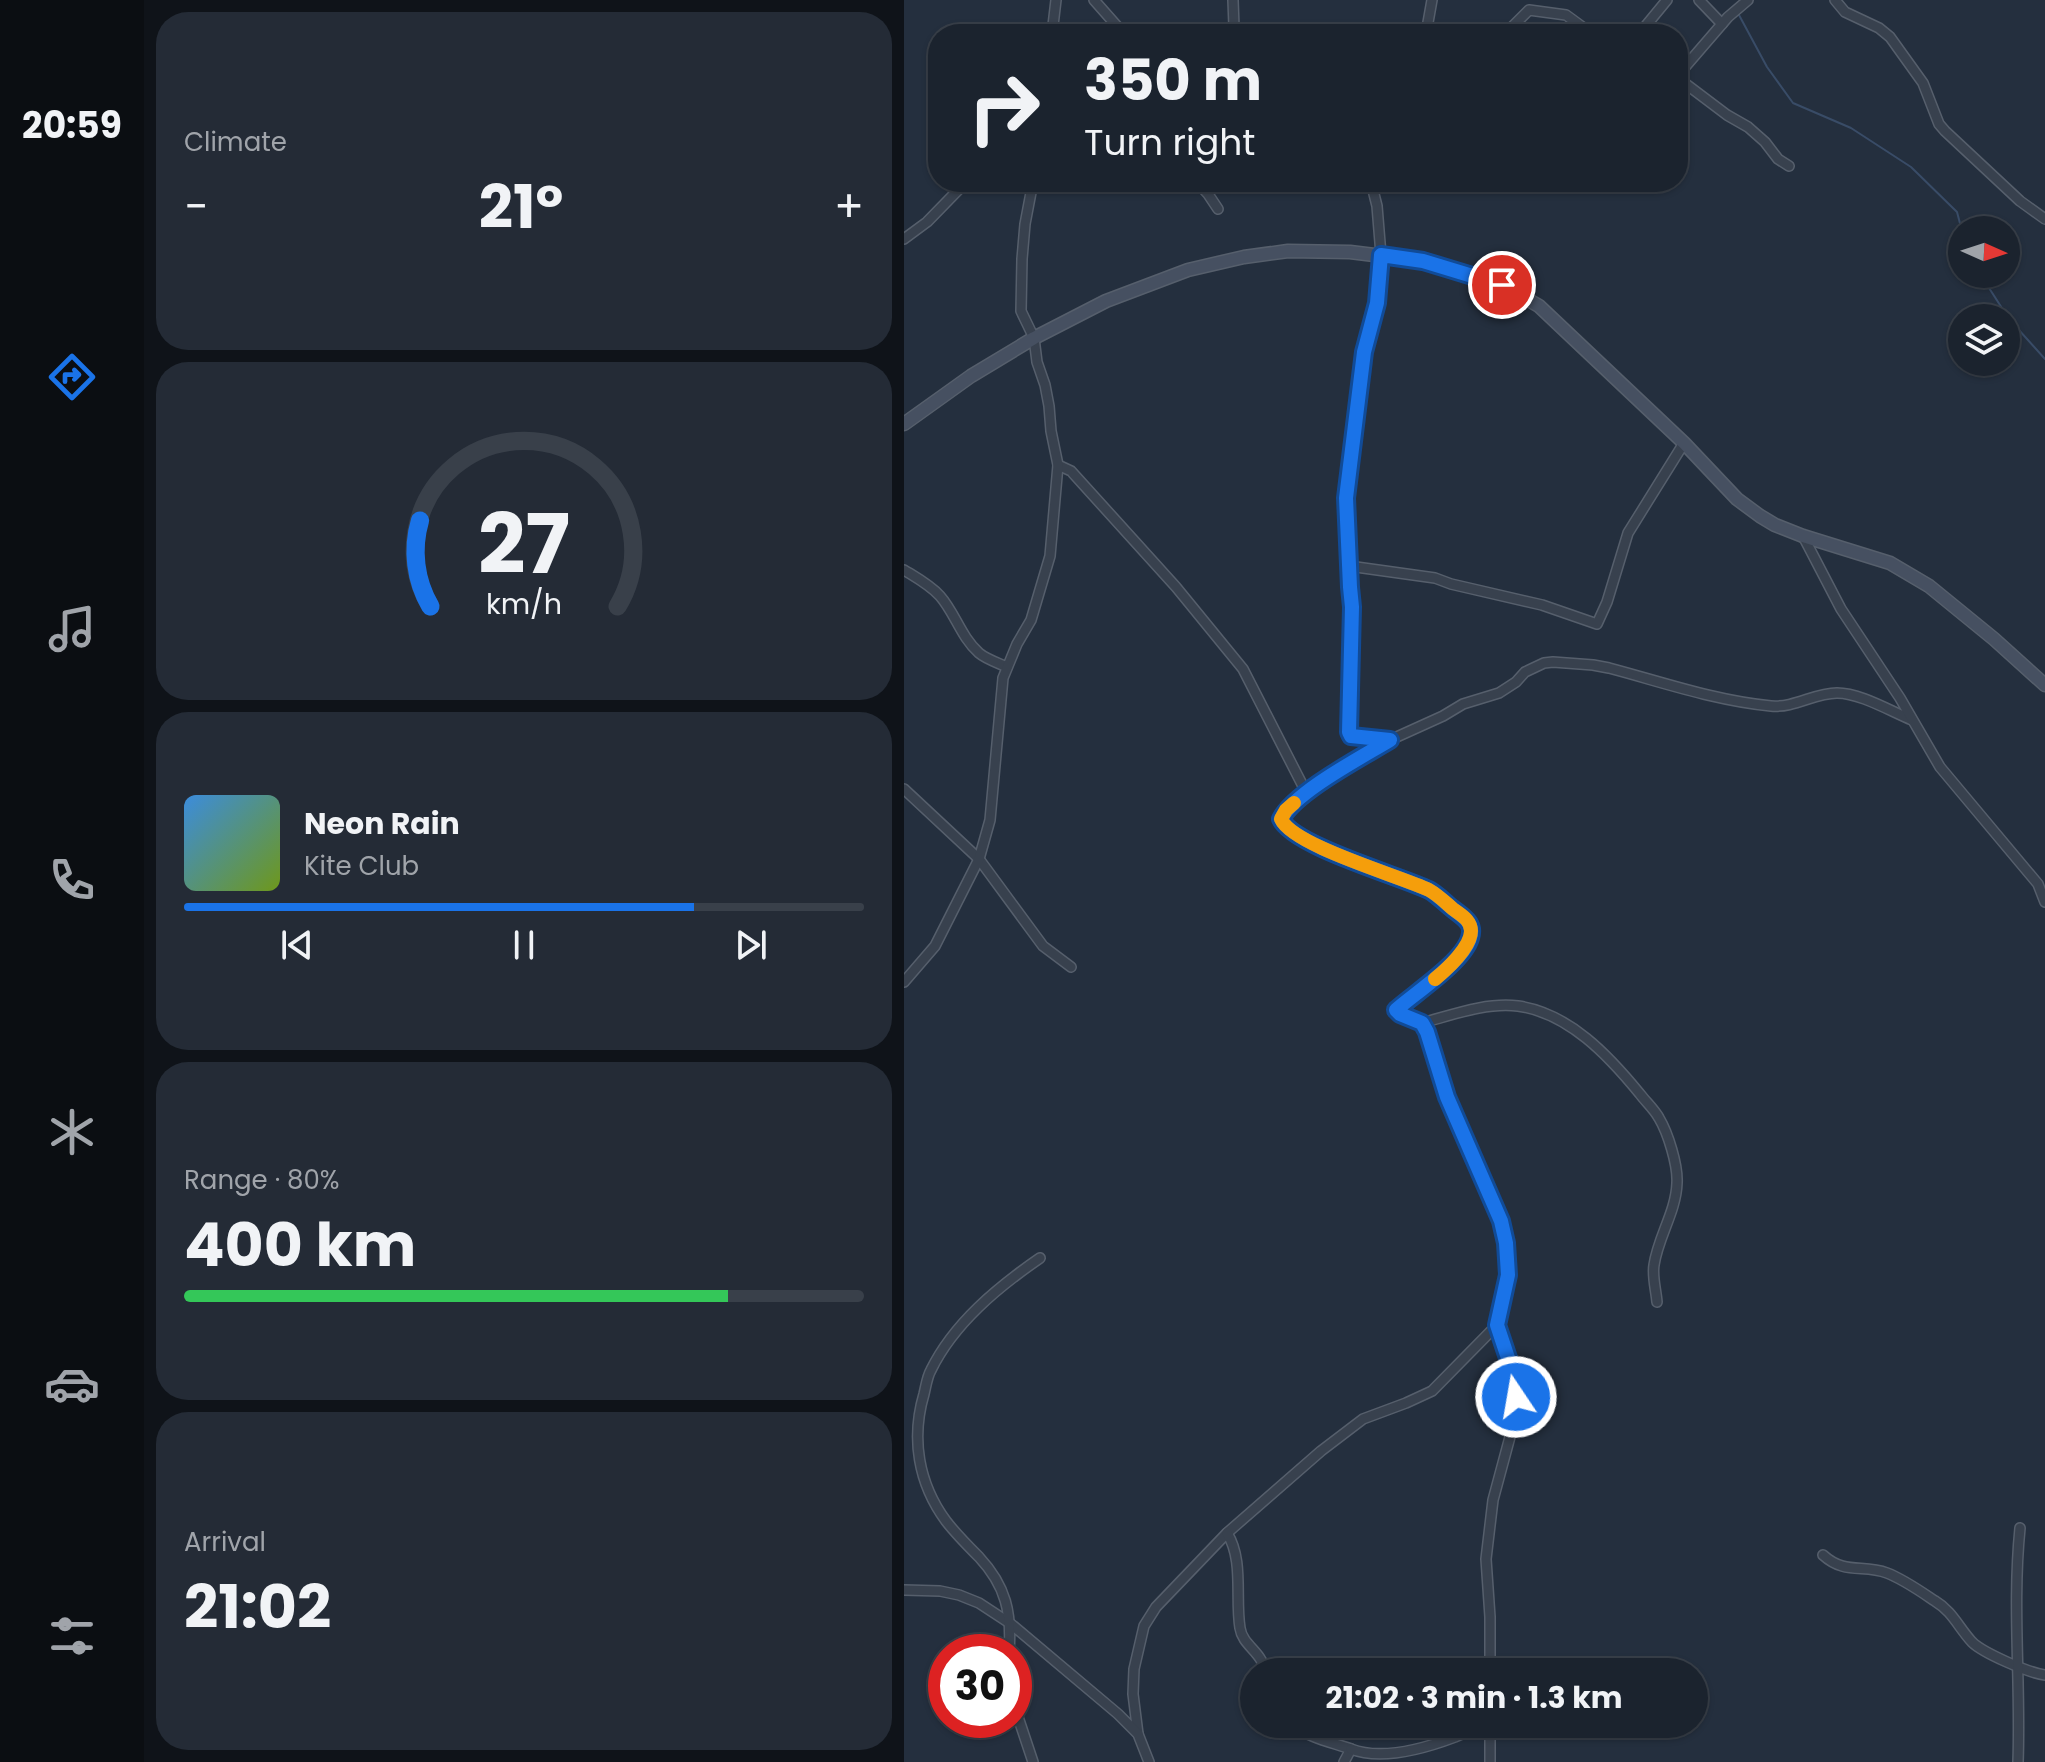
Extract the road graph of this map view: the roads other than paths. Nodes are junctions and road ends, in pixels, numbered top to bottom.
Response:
1 (1056, 0) edge
2 (1094, 0) edge
3 (1233, 0) edge
4 (1432, 0) edge
5 (1667, 0) edge
6 (1699, 0) edge
7 (1748, 0) edge
8 (1835, 0) edge
9 (1528, 5) edge
10 (1053, 24) edge
11 (1115, 24) edge
12 (1234, 24) edge
13 (1428, 24) edge
14 (1513, 24) edge
15 (1578, 24) edge
16 (1647, 24) edge
17 (1722, 24) junction
18 (1688, 65) edge
19 (1688, 85) edge
20 (1789, 166) dead end
21 (956, 192) edge
22 (1031, 192) edge
23 (1206, 192) edge
24 (1374, 192) edge
25 (1218, 209) dead end
26 (2045, 219) edge
27 (904, 239) edge
28 (1381, 255) junction
29 (1034, 338) junction
30 (904, 424) edge
31 (1684, 443) junction
32 (1058, 465) junction
33 (1803, 536) junction
34 (1349, 566) junction
35 (904, 570) edge
36 (1007, 667) junction
37 (2045, 685) edge
38 (1912, 720) junction
39 (1390, 740) junction
40 (904, 789) edge
41 (1306, 792) junction
42 (979, 859) junction
43 (2045, 902) edge
44 (1071, 967) dead end
45 (904, 982) edge
46 (1422, 1023) junction
47 (1040, 1258) dead end
48 (1657, 1302) dead end
49 (1497, 1325) junction
50 (2020, 1528) dead end
51 (1227, 1533) junction
52 (1823, 1555) dead end
53 (904, 1590) edge
54 (1011, 1624) junction
55 (1010, 1634) edge
56 (1260, 1658) edge
57 (1490, 1658) edge
58 (2016, 1665) junction
59 (2045, 1675) edge
60 (1138, 1734) junction
61 (1025, 1738) edge
62 (1318, 1738) edge
63 (1453, 1738) edge
64 (1490, 1738) edge
65 (1351, 1749) junction
66 (1033, 1762) edge
67 (1149, 1762) edge
68 (1344, 1762) edge
69 (1490, 1762) edge
70 (2018, 1762) edge

1 - 10 street
2 - 11 street
3 - 12 street
4 - 13 street
5 - 16 street
6 - 17 street
7 - 17 street
8 - 26 street
9 - 14 street
9 - 15 street
17 - 18 street
19 - 20 street
21 - 27 street
22 - 29 street
23 - 25 street
24 - 28 street
28 - 29 main road
28 - 31 main road
28 - 34 street
29 - 30 main road
29 - 32 street
31 - 33 main road
31 - 34 street
32 - 36 street
32 - 41 street
33 - 37 main road
33 - 38 street
34 - 39 street
35 - 36 street
36 - 42 street
38 - 39 street
38 - 43 street
39 - 41 street
40 - 42 street
41 - 46 street
42 - 44 street
42 - 45 street
46 - 48 street
46 - 49 street
47 - 54 street
49 - 51 street
49 - 57 street
50 - 58 street
51 - 56 street
51 - 60 street
52 - 58 street
53 - 54 street
54 - 55 street
54 - 60 street
58 - 59 street
58 - 70 street
60 - 67 street
61 - 66 street
62 - 65 street
63 - 65 street
64 - 69 street
65 - 68 street

